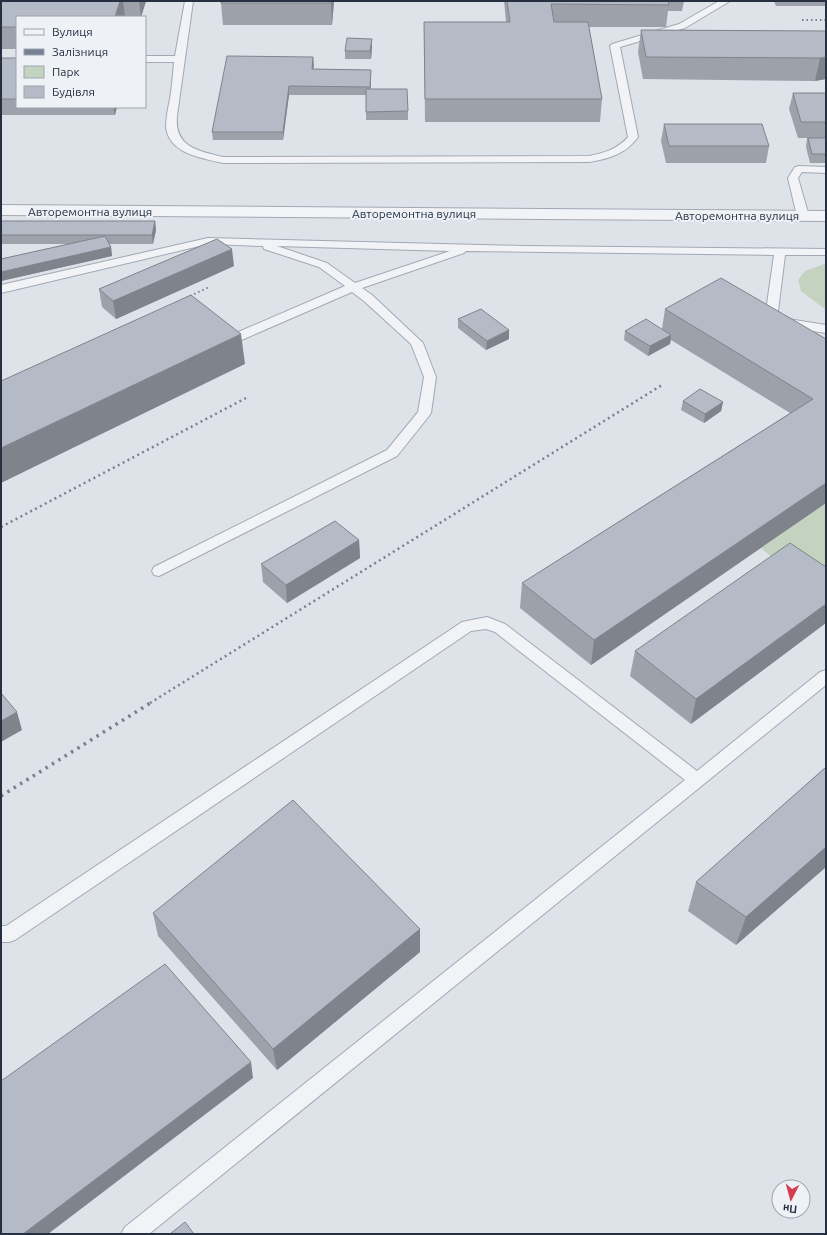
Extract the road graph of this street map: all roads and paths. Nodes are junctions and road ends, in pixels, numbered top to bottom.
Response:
1 (189, 1) edge
2 (726, 1) edge
3 (146, 59) edge
4 (179, 59) junction
5 (826, 170) edge
6 (1, 210) edge
7 (803, 216) junction
8 (826, 216) edge
9 (252, 242) junction
10 (470, 248) junction
11 (780, 251) junction
12 (826, 252) edge
13 (353, 287) junction
14 (1, 289) edge
15 (826, 329) edge
16 (233, 339) edge
17 (159, 571) dead end
18 (826, 676) edge
19 (697, 780) junction
20 (1, 934) edge
21 (132, 1234) edge

1 - 4 lane
2 - 4 lane
3 - 4 lane
5 - 7 lane
6 - 7 street, Авторемонтна вулиця
7 - 8 street, Авторемонтна вулиця
9 - 10 lane
9 - 13 lane
9 - 14 lane
10 - 11 lane
10 - 13 lane
11 - 12 lane
11 - 15 lane
13 - 16 lane
13 - 17 lane
18 - 19 lane
19 - 20 lane
19 - 21 lane

